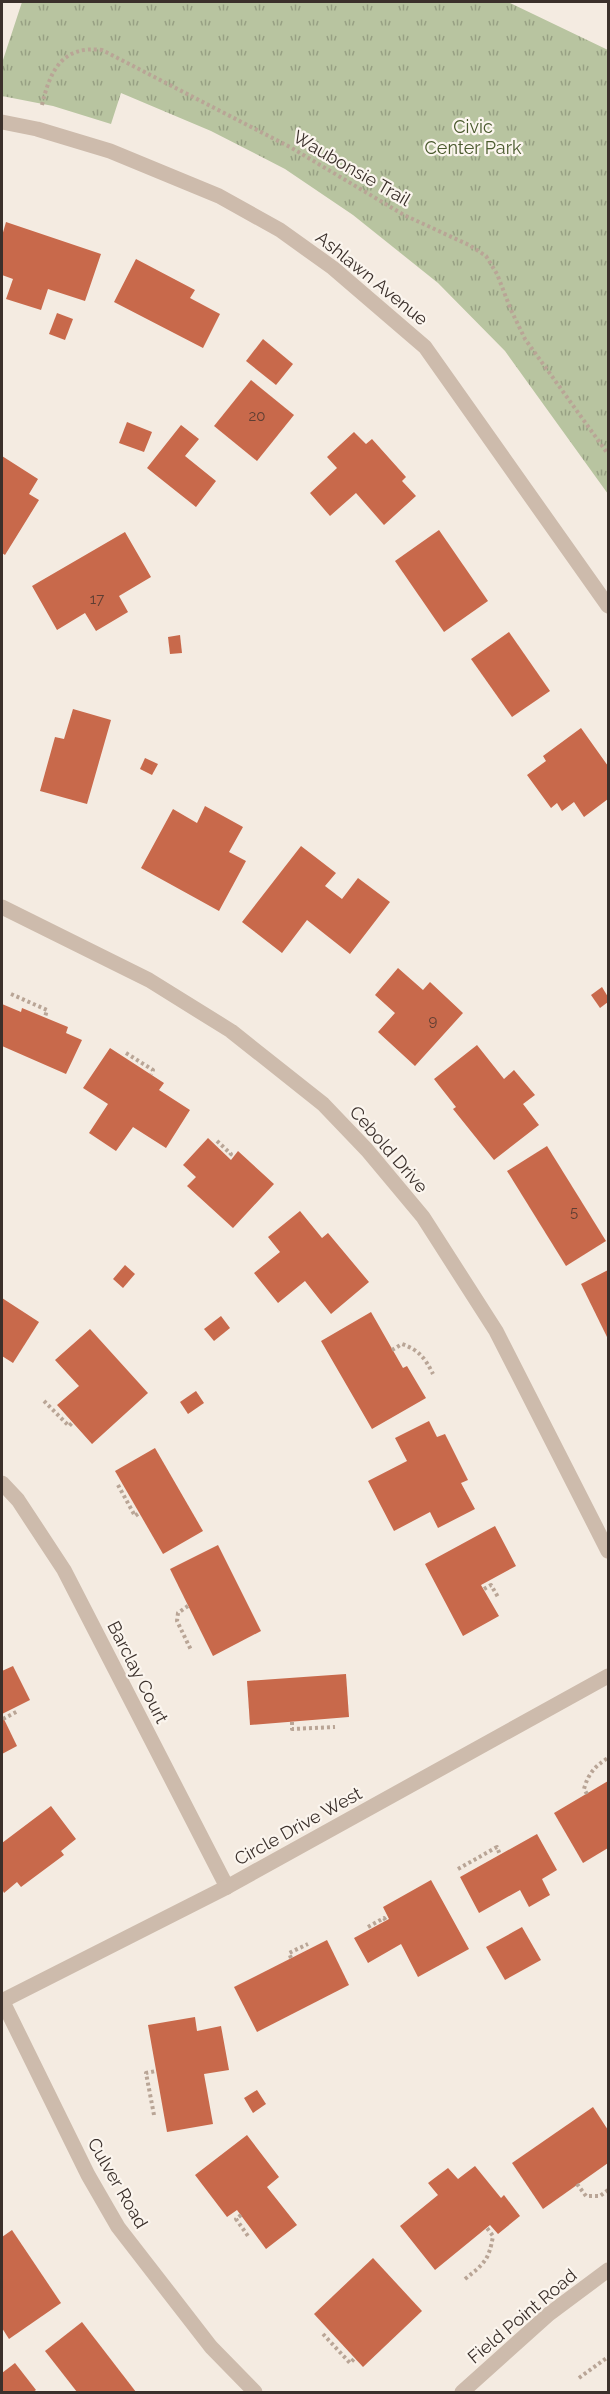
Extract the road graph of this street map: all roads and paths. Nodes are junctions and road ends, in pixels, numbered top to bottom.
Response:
1 (2, 122) edge
2 (36, 129) junction
3 (609, 454) edge
4 (609, 606) edge
5 (2, 907) edge
6 (11, 994) dead end
7 (45, 1017) dead end
8 (126, 1053) dead end
9 (151, 1074) dead end
10 (217, 1141) dead end
11 (228, 1157) dead end
12 (392, 1350) dead end
13 (433, 1374) dead end
14 (44, 1401) dead end
15 (73, 1422) dead end
16 (2, 1483) edge
17 (118, 1485) dead end
18 (139, 1513) dead end
19 (609, 1551) edge
20 (484, 1589) dead end
21 (498, 1597) dead end
22 (188, 1606) dead end
23 (191, 1650) dead end
24 (609, 1676) edge
25 (18, 1711) dead end
26 (3, 1719) dead end
27 (292, 1722) dead end
28 (334, 1727) dead end
29 (609, 1758) edge
30 (587, 1794) dead end
31 (500, 1855) dead end
32 (458, 1869) dead end
33 (226, 1887) junction
34 (386, 1921) dead end
35 (368, 1927) dead end
36 (308, 1944) dead end
37 (291, 1958) dead end
38 (2, 2000) edge
39 (156, 2071) dead end
40 (154, 2115) dead end
41 (578, 2184) dead end
42 (609, 2190) edge
43 (241, 2216) dead end
44 (487, 2228) dead end
45 (248, 2236) dead end
46 (609, 2270) edge
47 (465, 2279) dead end
48 (323, 2334) dead end
49 (609, 2357) edge
50 (355, 2358) dead end
51 (579, 2378) dead end
52 (255, 2392) edge
53 (462, 2392) edge

1 - 2 street, Ashlawn Avenue
2 - 3 path, Waubonsie Trail
2 - 4 street, Ashlawn Avenue
5 - 19 street, Cebold Drive
6 - 7 path
8 - 9 path
10 - 11 path
12 - 13 path
14 - 15 path
16 - 33 street, Barclay Court
17 - 18 path
20 - 21 path
22 - 23 path
24 - 33 street, Circle Drive West
25 - 26 path
27 - 28 path
29 - 30 path
31 - 32 path
33 - 38 street, Circle Drive West
34 - 35 path
36 - 37 path
38 - 52 street, Culver Road
39 - 40 path
41 - 42 path
43 - 45 path
44 - 47 path
46 - 53 street, Field Point Road
48 - 50 path
49 - 51 path

